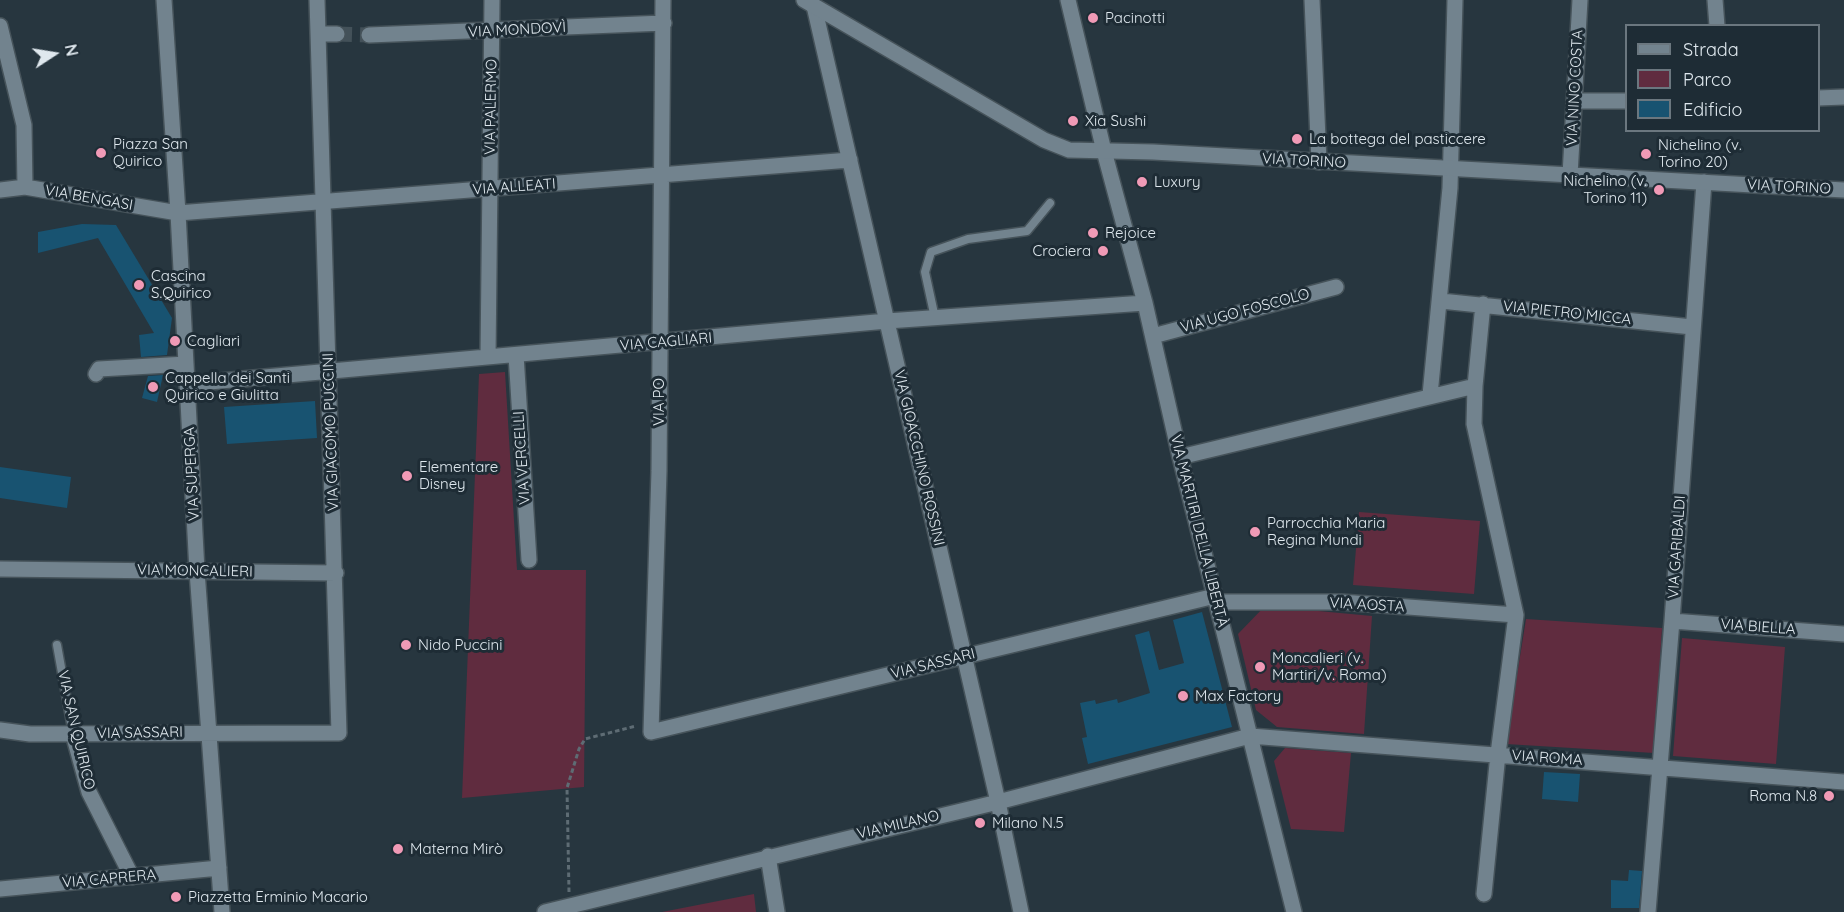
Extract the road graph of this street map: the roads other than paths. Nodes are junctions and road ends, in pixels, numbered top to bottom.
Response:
1 (164, 0) edge
2 (317, 0) edge
3 (492, 0) edge
4 (663, 0) edge
5 (1068, 0) edge
6 (1312, 0) edge
7 (1455, 0) edge
8 (1580, 0) edge
9 (1715, 0) edge
10 (809, 3) edge
11 (664, 23) junction
12 (1717, 24) edge
13 (0, 27) edge
14 (492, 31) junction
15 (318, 34) junction
16 (337, 34) tunnel mouth
17 (369, 35) tunnel mouth
18 (1844, 97) edge
19 (1820, 98) edge
20 (1574, 101) junction
21 (1625, 101) edge
22 (1104, 151) junction
23 (850, 159) junction
24 (1319, 162) junction
25 (1450, 169) junction
26 (1570, 175) junction
27 (663, 176) junction
28 (1704, 182) junction
29 (25, 187) junction
30 (490, 189) junction
31 (0, 190) edge
32 (1844, 190) edge
33 (322, 201) junction
34 (1050, 203) dead end
35 (178, 213) junction
36 (1336, 287) dead end
37 (1441, 300) junction
38 (1145, 303) junction
39 (1483, 304) junction
40 (935, 318) junction
41 (887, 321) junction
42 (1692, 327) junction
43 (1154, 336) junction
44 (659, 343) junction
45 (516, 355) junction
46 (488, 357) junction
47 (186, 364) junction
48 (329, 371) junction
49 (96, 374) dead end
50 (187, 384) junction
51 (1475, 386) junction
52 (1430, 395) junction
53 (1180, 457) junction
54 (529, 560) dead end
55 (0, 569) edge
56 (197, 571) junction
57 (336, 573) junction
58 (1216, 599) junction
59 (1516, 615) junction
60 (1672, 621) junction
61 (1844, 634) edge
62 (57, 645) dead end
63 (964, 656) junction
64 (651, 727) joint
65 (0, 730) edge
66 (209, 732) junction
67 (73, 734) junction
68 (1251, 736) junction
69 (1498, 754) junction
70 (1660, 766) junction
71 (1844, 782) edge
72 (998, 802) junction
73 (768, 856) junction
74 (219, 868) junction
75 (132, 877) junction
76 (0, 889) edge
77 (1484, 894) dead end
78 (222, 912) edge
79 (545, 912) edge
80 (777, 912) edge
81 (1021, 912) edge
82 (1294, 912) edge
83 (1648, 912) edge

1 - 35 street, VIA SUPERGA
2 - 15 street, VIA GIACOMO PUCCINI
3 - 14 street, VIA PALERMO
4 - 11 street, VIA PO
5 - 22 street, VIA MARTIRI DELLA LIBERTÀ
6 - 24 street
7 - 25 street
8 - 20 street, VIA NINO COSTA
9 - 12 street
10 - 22 street, VIA TORINO
10 - 23 street, VIA GIOACCHINO ROSSINI
11 - 14 street, VIA MONDOVÌ
11 - 27 street, VIA PO
13 - 29 street
14 - 17 street, VIA MONDOVÌ
14 - 30 street, VIA PALERMO
15 - 16 street
15 - 33 street, VIA GIACOMO PUCCINI
18 - 19 street
20 - 21 street
20 - 26 street, VIA NINO COSTA
22 - 24 street, VIA TORINO
22 - 38 street, VIA MARTIRI DELLA LIBERTÀ
23 - 27 street, VIA ALLEATI
23 - 41 street, VIA GIOACCHINO ROSSINI
24 - 25 street, VIA TORINO
25 - 26 street, VIA TORINO
25 - 37 street
26 - 28 street, VIA TORINO
27 - 30 street, VIA ALLEATI
27 - 44 street, VIA PO
28 - 32 street, VIA TORINO
28 - 42 street, VIA GARIBALDI
29 - 31 street, VIA BENGASI
29 - 35 street, VIA BENGASI
30 - 33 street, VIA ALLEATI
30 - 46 street, VIA PALERMO
33 - 35 street, VIA ALLEATI
33 - 48 street, VIA GIACOMO PUCCINI
34 - 40 lane
35 - 47 street, VIA SUPERGA
36 - 43 street, VIA UGO FOSCOLO
37 - 39 street, VIA PIETRO MICCA
37 - 52 street
38 - 40 street, VIA CAGLIARI
38 - 43 street, VIA MARTIRI DELLA LIBERTÀ
39 - 42 street, VIA PIETRO MICCA
39 - 51 street
40 - 41 street, VIA CAGLIARI
41 - 44 street, VIA CAGLIARI
41 - 63 street, VIA GIOACCHINO ROSSINI
42 - 60 street, VIA GARIBALDI
43 - 53 street, VIA MARTIRI DELLA LIBERTÀ
44 - 45 street, VIA CAGLIARI
44 - 64 street, VIA PO
45 - 46 street, VIA CAGLIARI
45 - 54 street, VIA VERCELLI
46 - 48 street, VIA CAGLIARI
47 - 49 street
47 - 50 street, VIA SUPERGA
48 - 50 street, VIA CAGLIARI
48 - 57 street, VIA GIACOMO PUCCINI
50 - 56 street, VIA SUPERGA
51 - 52 street
51 - 59 street
52 - 53 street
53 - 58 street, VIA MARTIRI DELLA LIBERTÀ
55 - 56 street, VIA MONCALIERI
56 - 57 street, VIA MONCALIERI
56 - 66 street, VIA SUPERGA
57 - 66 street, VIA GIACOMO PUCCINI
58 - 59 street, VIA AOSTA
58 - 63 street, VIA SASSARI
58 - 68 street, VIA MARTIRI DELLA LIBERTÀ
59 - 69 street
60 - 61 street, VIA BIELLA
60 - 70 street, VIA GARIBALDI
62 - 67 lane, VIA SAN QUIRICO
63 - 64 street, VIA SASSARI
63 - 72 street, VIA GIOACCHINO ROSSINI
65 - 67 street, VIA SASSARI
66 - 67 street, VIA SASSARI
66 - 74 street, VIA SUPERGA
67 - 75 street, VIA SAN QUIRICO
68 - 69 street, VIA ROMA
68 - 72 street, VIA MILANO
68 - 82 street, VIA MARTIRI DELLA LIBERTÀ
69 - 70 street, VIA ROMA
69 - 77 street
70 - 71 street, VIA ROMA
70 - 83 street, VIA GARIBALDI
72 - 73 street, VIA MILANO
72 - 81 street, VIA GIOACCHINO ROSSINI
73 - 79 street, VIA MILANO
73 - 80 street
74 - 75 street, VIA CAPRERA
74 - 78 street, VIA SUPERGA
75 - 76 street, VIA CAPRERA

